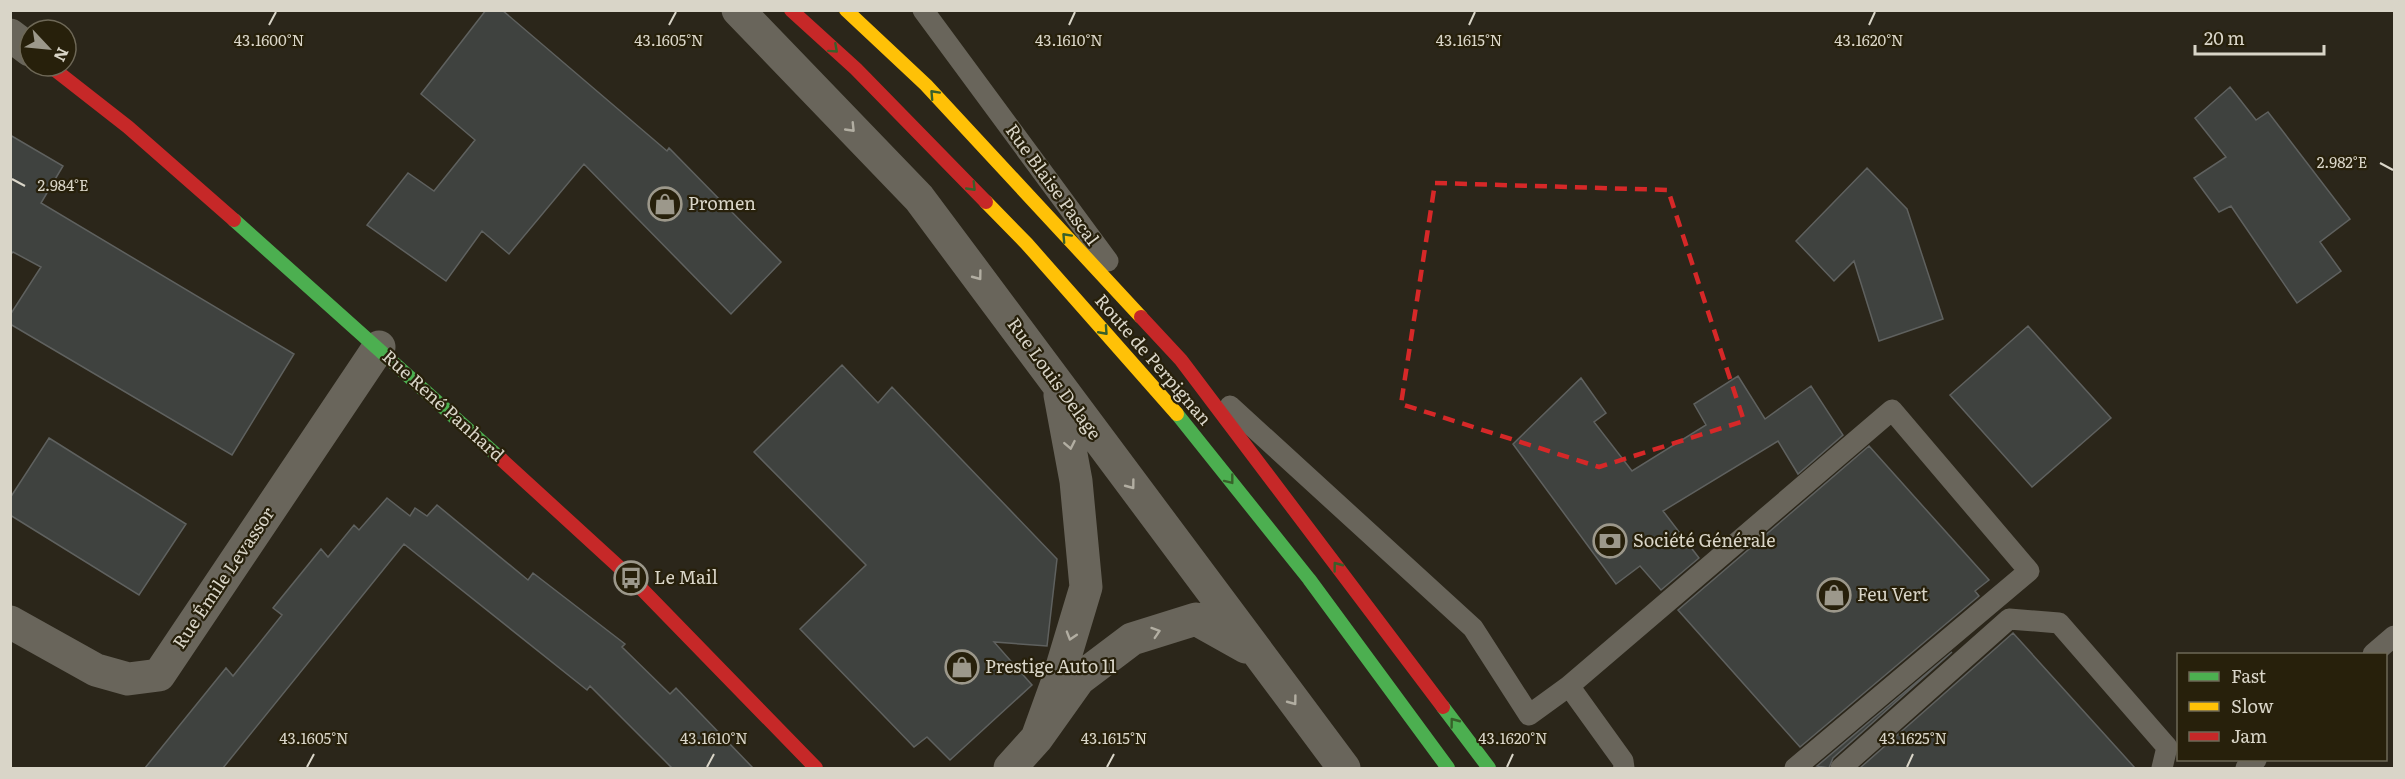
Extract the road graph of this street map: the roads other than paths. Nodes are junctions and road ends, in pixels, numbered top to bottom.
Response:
1 (738, 10) edge
2 (791, 10) edge
3 (846, 10) edge
4 (923, 10) edge
5 (65, 78) edge
6 (379, 347) junction
7 (1181, 360) junction
8 (1059, 387) junction
9 (10, 622) edge
10 (2394, 636) edge
11 (2374, 653) edge
12 (1258, 655) junction
13 (1569, 686) junction
14 (1037, 738) junction
15 (816, 768) edge
16 (1010, 768) edge
17 (1344, 768) edge
18 (1448, 768) edge
19 (1489, 768) edge
20 (1624, 768) edge
21 (1795, 768) edge
22 (1841, 768) edge
23 (2162, 768) edge

1 -> 8 street, Rue Louis Delage
2 -> 18 main road, Route de Perpignan
7 -> 3 main road, Route de Perpignan
4 - 7 lane, Rue Blaise Pascal
5 - 6 main road, Rue René Panhard
6 - 9 street, Rue Émile Levassor
6 - 15 main road, Rue René Panhard
7 - 13 lane, Rue Blaise Pascal
19 -> 7 main road, Route de Perpignan
8 -> 12 street, Rue Louis Delage
8 -> 14 street
10 - 11 lane
14 -> 12 street
12 -> 17 street, Rue Louis Delage
13 - 20 lane
13 - 21 lane
14 - 16 street
22 - 23 lane

